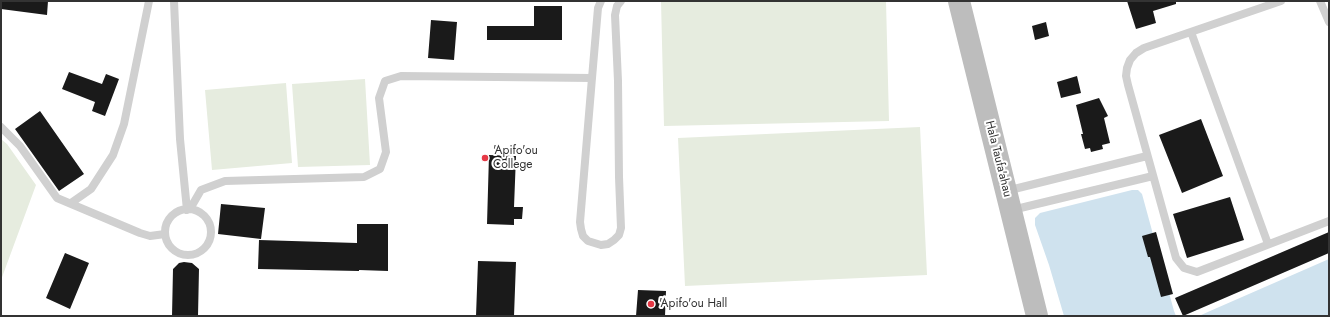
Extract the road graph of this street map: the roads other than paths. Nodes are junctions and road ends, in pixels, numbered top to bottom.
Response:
1 (149, 1) edge
2 (174, 1) edge
3 (602, 1) edge
4 (610, 1) edge
5 (618, 1) edge
6 (621, 1) edge
7 (959, 1) edge
8 (1282, 1) edge
9 (1320, 1) edge
10 (1329, 22) edge
11 (1191, 32) junction
12 (592, 78) junction
13 (1, 127) edge
14 (1148, 156) junction
15 (1153, 176) junction
16 (1008, 201) junction
17 (71, 203) junction
18 (188, 209) junction
19 (1329, 221) edge
20 (165, 234) junction
21 (1268, 244) junction
22 (1037, 316) edge

1 - 17 lane
2 - 18 lane
3 - 12 lane
4 - 5 lane
6 - 12 lane
7 - 16 street, Hala Taufa'ahau
8 - 11 lane
9 - 10 lane
11 - 14 lane
11 - 21 lane
12 - 18 lane
13 - 17 lane
14 - 15 lane
14 - 16 lane
15 - 16 lane
15 - 21 lane
16 - 22 street, Hala Taufa'ahau
17 - 20 lane
18 - 20 lane
18 - 20 lane
19 - 21 lane

